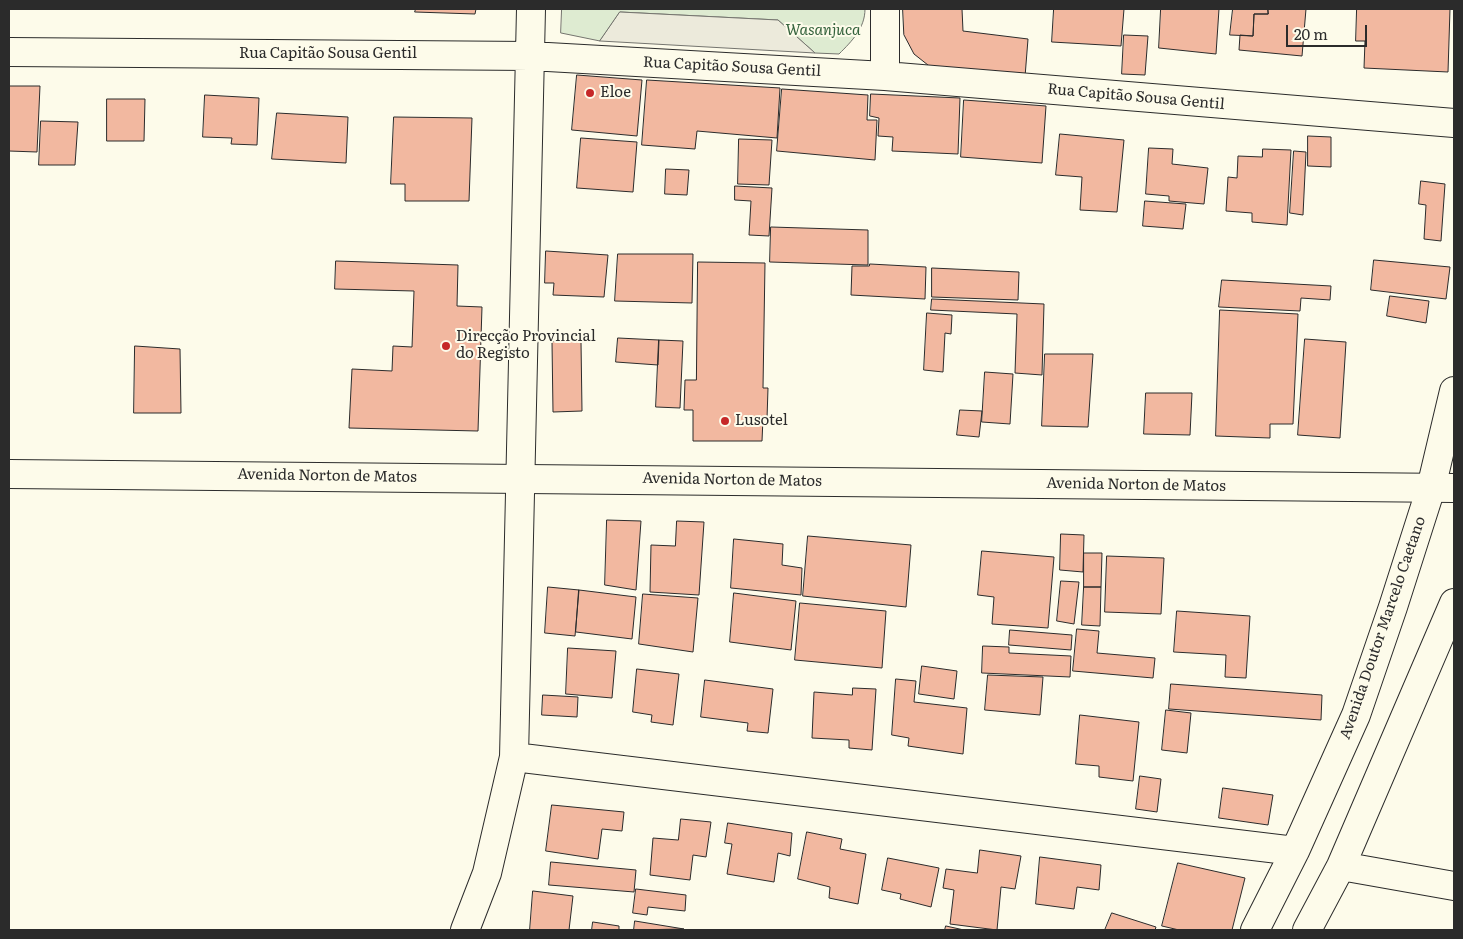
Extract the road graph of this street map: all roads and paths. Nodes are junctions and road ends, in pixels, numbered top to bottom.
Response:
1 (531, 9) edge
2 (885, 9) edge
3 (9, 52) edge
4 (530, 56) junction
5 (885, 76) junction
6 (1454, 123) edge
7 (1454, 391) edge
8 (9, 474) edge
9 (519, 478) junction
10 (1443, 488) edge
11 (1454, 603) edge
12 (514, 757) junction
13 (1295, 851) junction
14 (1341, 866) junction
15 (1454, 886) edge
16 (465, 930) edge
17 (1254, 930) edge
18 (1307, 930) edge

1 - 4 street
2 - 5 street
3 - 4 street, Rua Capitão Sousa Gentil
4 - 5 street, Rua Capitão Sousa Gentil
4 - 9 street
5 - 6 street, Rua Capitão Sousa Gentil
7 - 10 street, Avenida Doutor Marcelo Caetano
8 - 9 street, Avenida Norton de Matos
9 - 10 street, Avenida Norton de Matos
9 - 12 street
10 - 13 street, Avenida Doutor Marcelo Caetano
11 - 14 street
12 - 13 street
12 - 16 street
13 - 17 street, Avenida Doutor Marcelo Caetano
14 - 15 street
14 - 18 street

